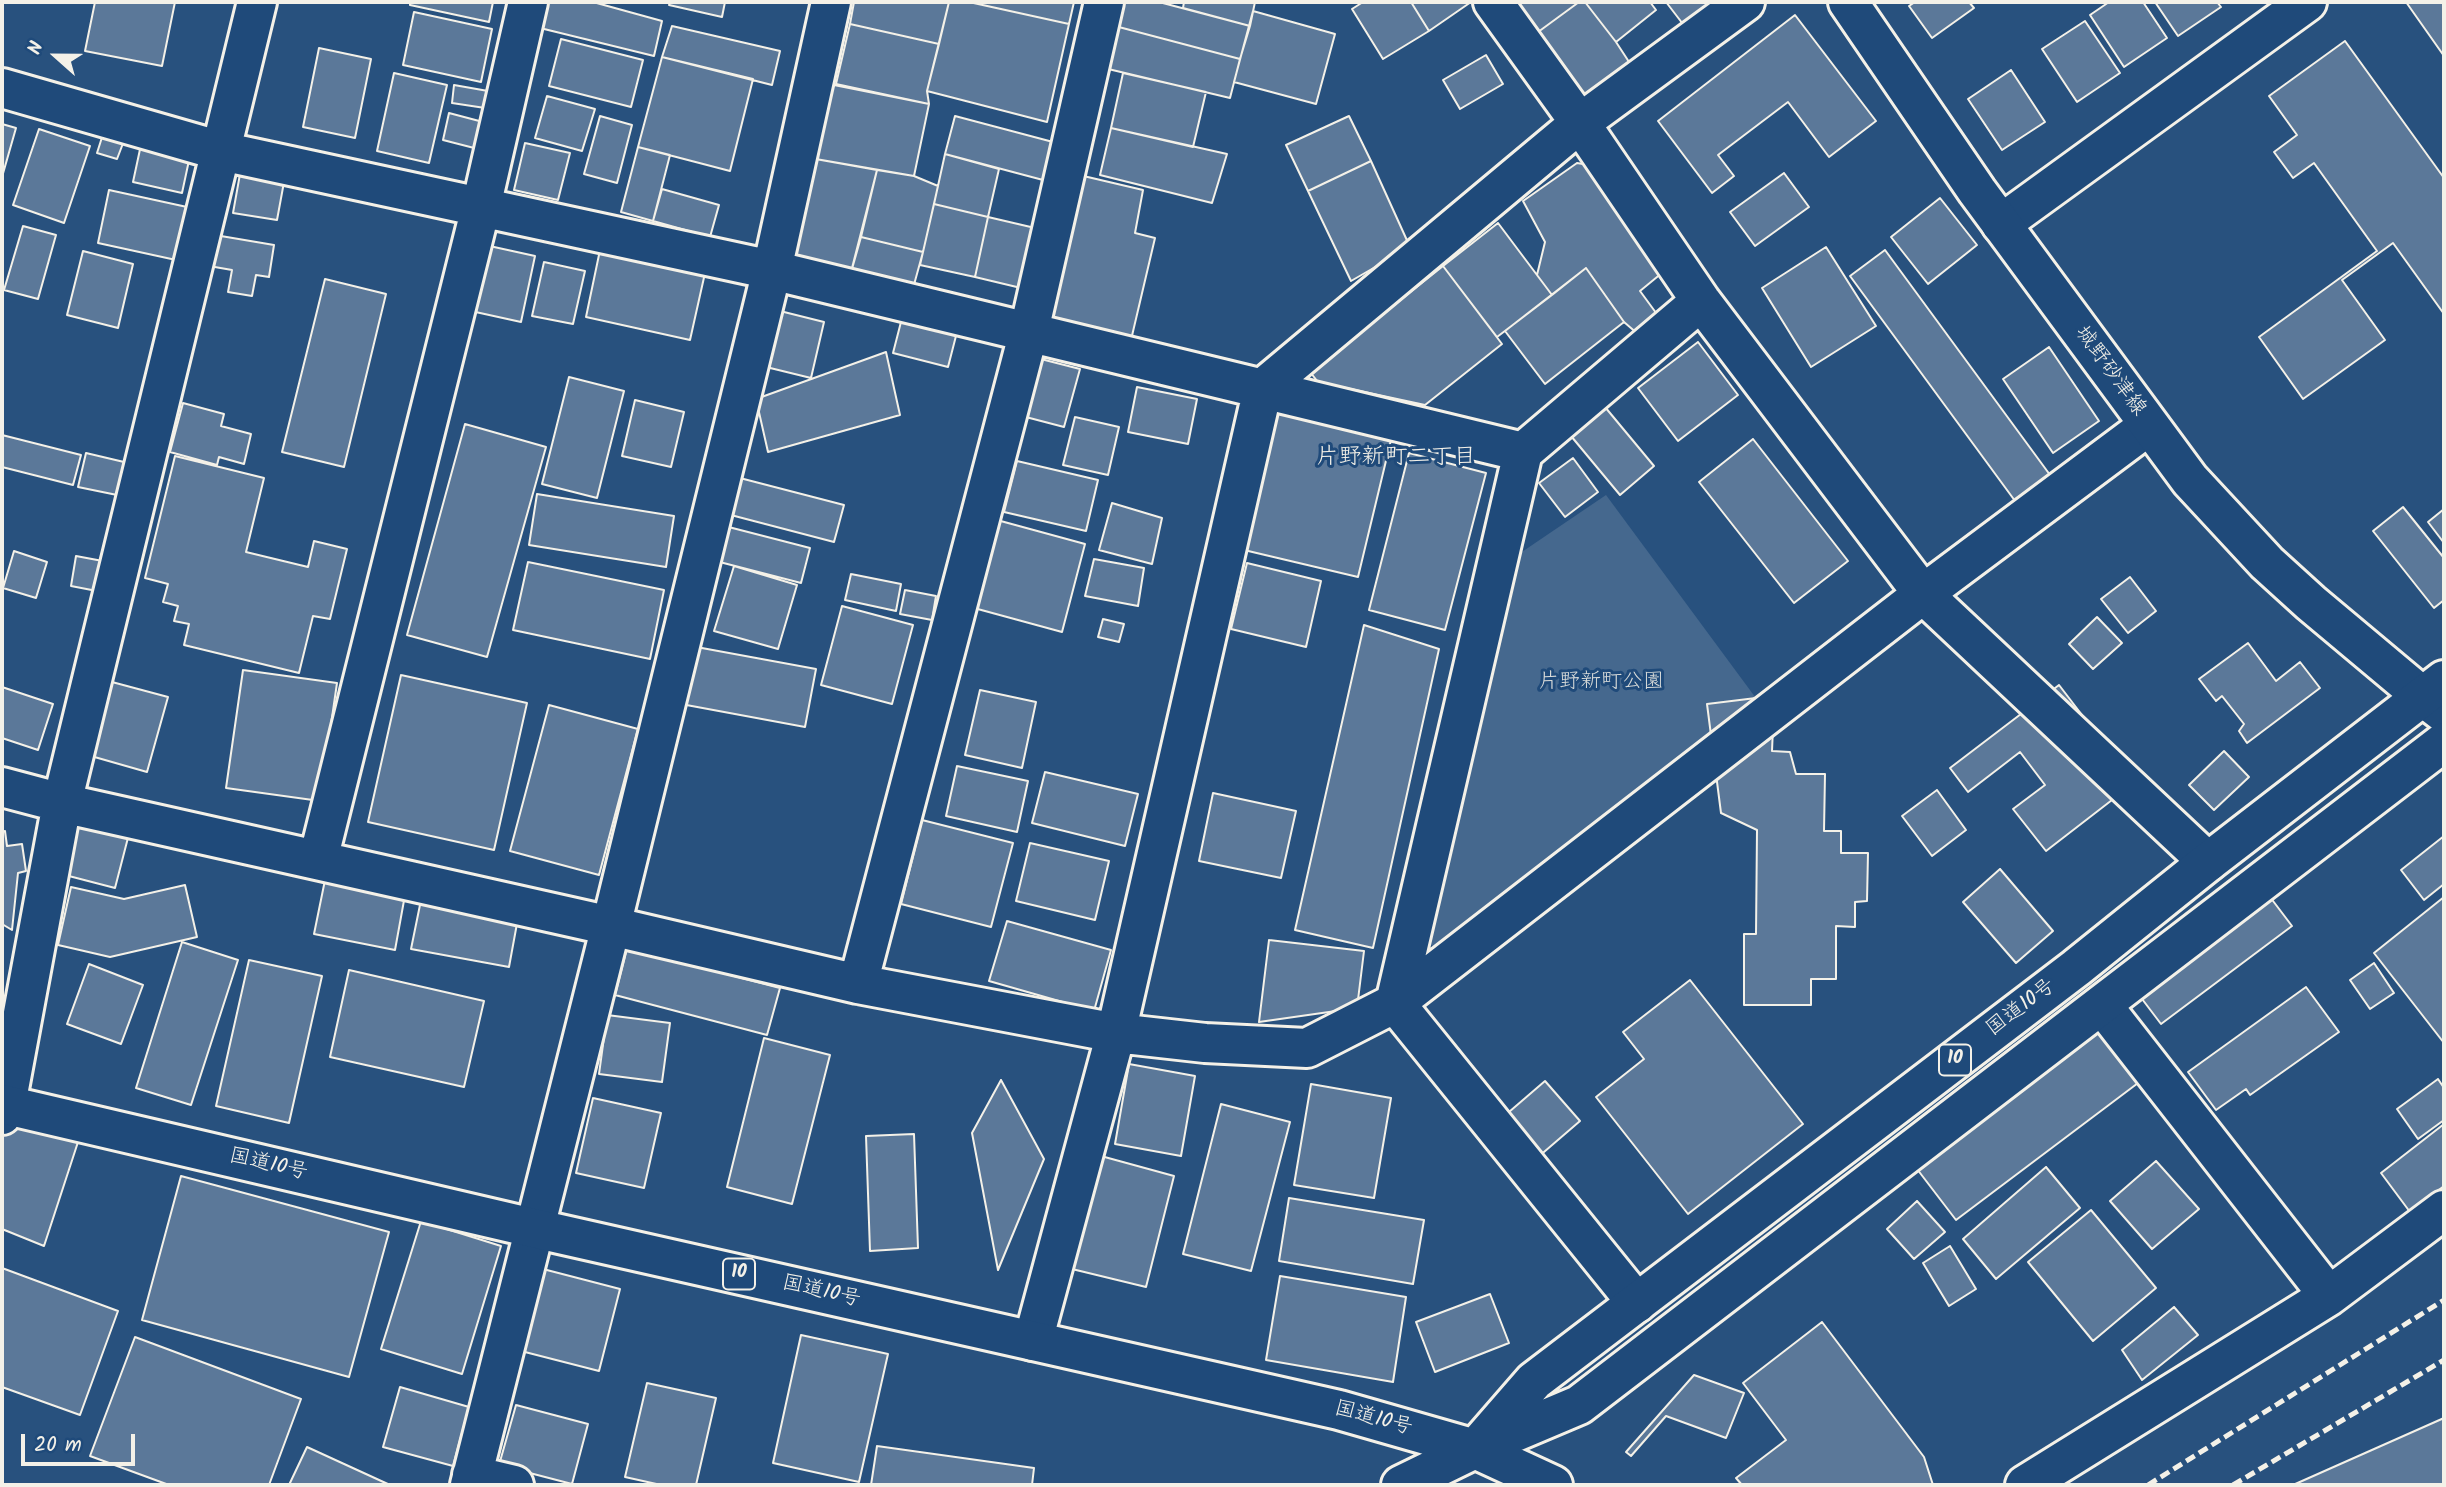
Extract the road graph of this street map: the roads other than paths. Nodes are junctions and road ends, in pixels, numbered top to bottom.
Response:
1 (257, 2) edge
2 (528, 2) edge
3 (831, 2) edge
4 (1104, 2) edge
5 (1493, 2) edge
6 (1745, 2) edge
7 (1848, 2) edge
8 (2307, 2) edge
9 (2263, 14) edge
10 (2, 88) edge
11 (1580, 123) junction
12 (221, 151) junction
13 (481, 207) junction
14 (2001, 224) junction
15 (772, 270) junction
16 (1701, 301) junction
17 (1029, 331) junction
18 (1263, 388) junction
19 (2148, 426) junction
20 (1523, 452) junction
21 (1923, 594) junction
22 (2437, 696) edge
23 (2444, 742) edge
24 (2, 787) edge
25 (62, 803) junction
26 (318, 860) junction
27 (2208, 862) junction
28 (611, 926) junction
29 (858, 984) junction
30 (1395, 1003) junction
31 (2102, 1005) junction
32 (1116, 1033) junction
33 (3, 1108) edge
34 (2444, 1210) edge
35 (533, 1228) junction
36 (2329, 1296) junction
37 (1637, 1303) junction
38 (1033, 1341) junction
39 (1475, 1450) junction
40 (471, 1480) edge
41 (514, 1485) edge
42 (1401, 1485) edge
43 (1553, 1485) edge
44 (2025, 1485) edge

1 - 12 main road
2 - 13 main road
3 - 15 main road
4 - 17 main road
5 - 11 main road
6 - 11 main road
7 - 14 main road, 城野砂津線
8 - 9 main road
9 - 14 main road
10 - 12 main road
11 - 16 main road
11 - 18 main road
12 - 13 main road
12 - 25 main road
13 - 15 main road
13 - 26 main road
14 - 19 main road, 城野砂津線
15 - 17 main road
15 - 28 main road
16 - 20 main road
16 - 21 main road
17 - 18 main road
17 - 29 main road
18 - 20 main road
18 - 32 main road
19 - 21 main road
19 - 22 main road, 城野砂津線
20 - 30 main road
21 - 27 main road
21 - 30 main road
22 - 27 main road, 国道10号 / 10
23 - 31 main road, 10
24 - 25 main road
25 - 26 main road
25 - 33 main road
26 - 28 main road
27 - 37 main road, 国道10号 / 10
28 - 29 main road
28 - 35 main road
29 - 32 main road
30 - 32 main road
30 - 37 main road
31 - 36 main road
31 - 39 main road, 10
32 - 38 main road
33 - 35 main road, 国道10号 / 10
34 - 36 main road
35 - 38 main road, 国道10号 / 10
35 - 40 main road
36 - 44 main road
37 - 39 main road, 国道10号 / 10
38 - 39 main road, 国道10号 / 10
39 - 42 main road
39 - 43 main road
40 - 41 main road

